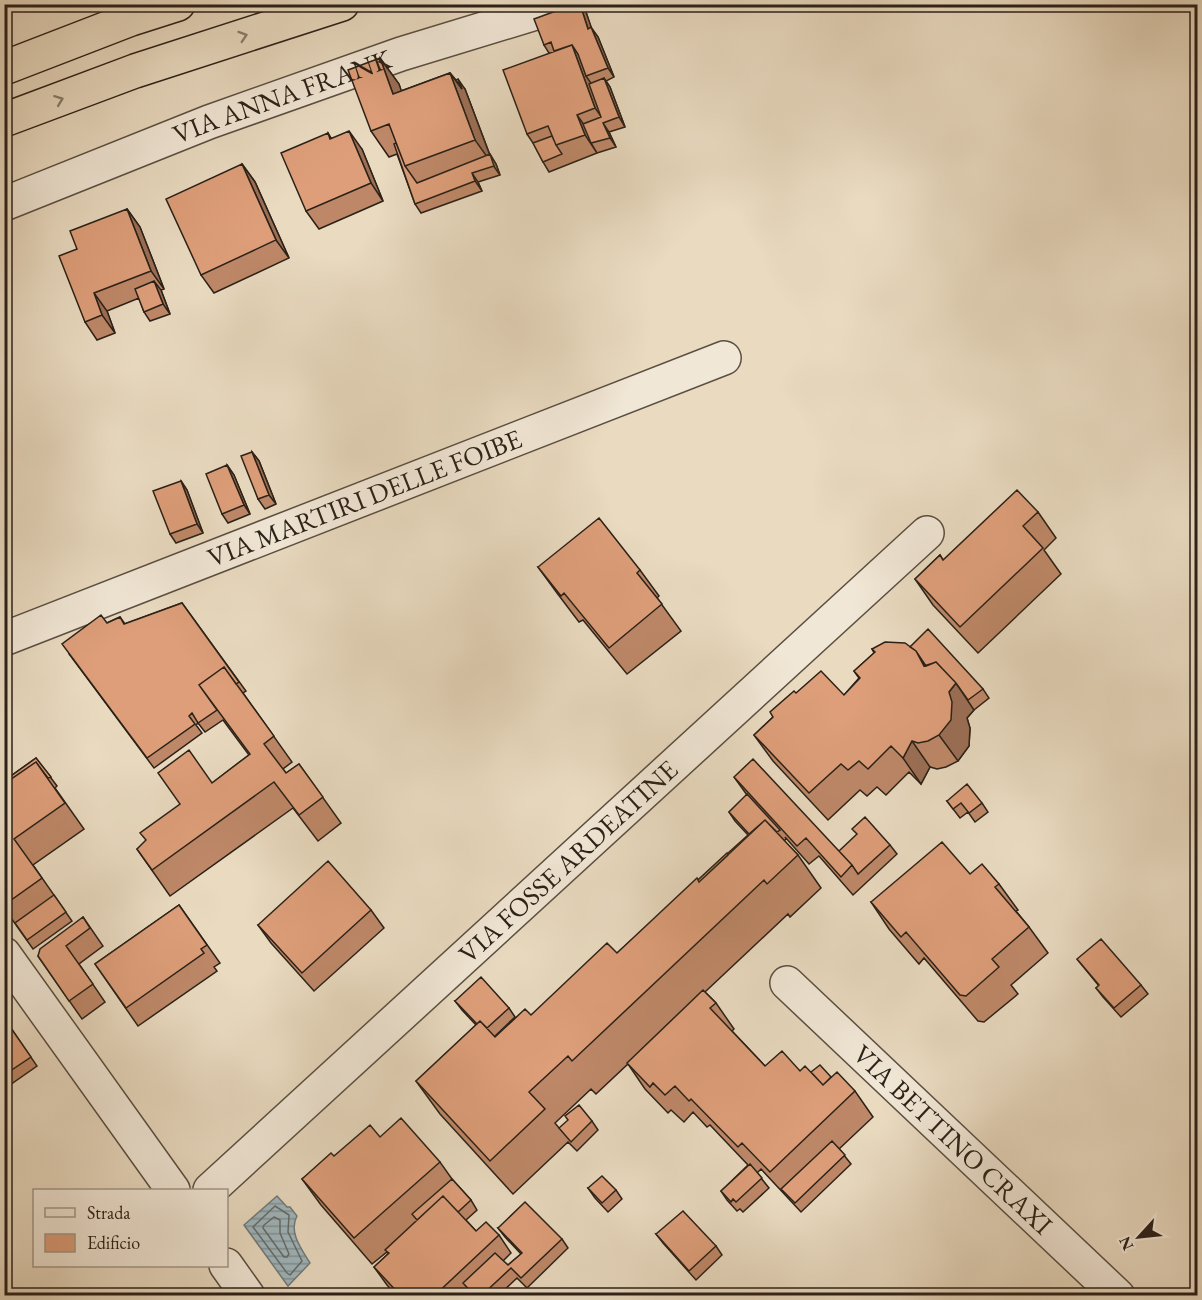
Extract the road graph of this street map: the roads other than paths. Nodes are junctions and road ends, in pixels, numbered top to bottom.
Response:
1 (178, 4) edge
2 (342, 4) edge
3 (565, 4) edge
4 (142, 12) edge
5 (4, 68) edge
6 (4, 120) edge
7 (4, 204) edge
8 (724, 358) dead end
9 (927, 533) dead end
10 (4, 639) edge
11 (4, 954) edge
12 (787, 983) dead end
13 (172, 1189) edge
14 (212, 1189) edge
15 (227, 1267) edge
16 (248, 1296) edge
17 (1118, 1296) edge

1 - 4 highway
6 -> 2 highway
3 - 7 street, VIA ANNA FRANK
4 - 5 highway
8 - 10 street, VIA MARTIRI DELLE FOIBE
9 - 14 street, VIA FOSSE ARDEATINE
11 - 13 street
12 - 17 street, VIA BETTINO CRAXI
15 - 16 street

